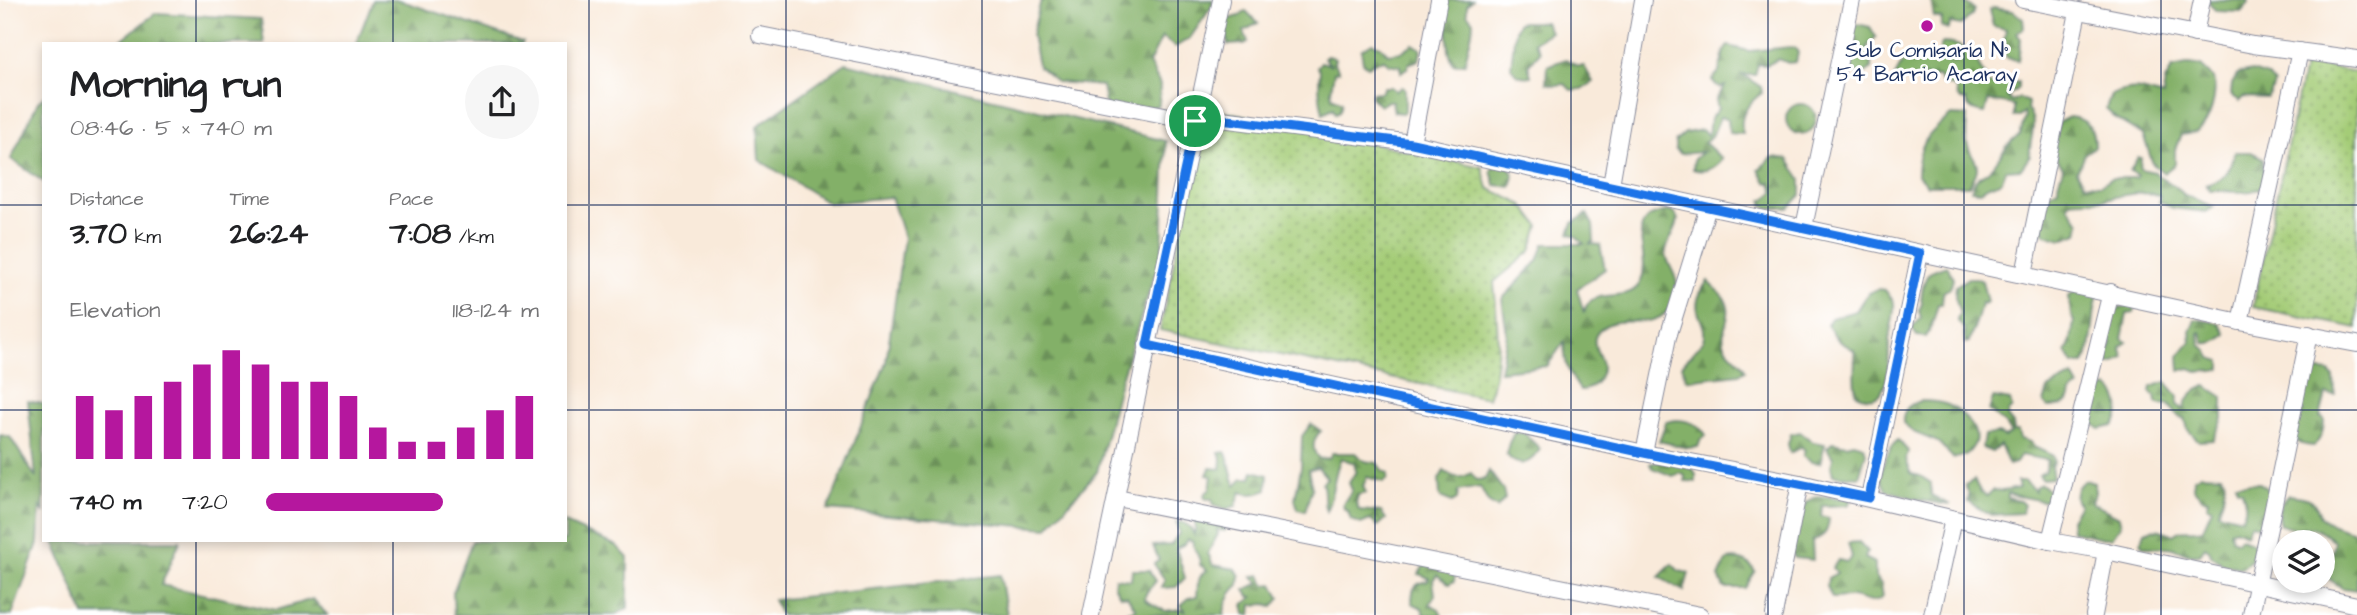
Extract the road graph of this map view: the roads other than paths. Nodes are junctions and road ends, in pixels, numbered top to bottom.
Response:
1 (1221, 0) edge
2 (1439, 0) edge
3 (1643, 0) edge
4 (1852, 0) edge
5 (2023, 0) edge
6 (2202, 0) edge
7 (2078, 12) junction
8 (2195, 34) junction
9 (760, 35) dead end
10 (2300, 51) junction
11 (2357, 59) edge
12 (1195, 121) junction
13 (1412, 143) junction
14 (1611, 185) junction
15 (1708, 206) junction
16 (1804, 227) junction
17 (1920, 253) junction
18 (2024, 274) junction
19 (2111, 292) junction
20 (2240, 322) junction
21 (2309, 334) junction
22 (2357, 344) edge
23 (1147, 345) junction
24 (1644, 453) junction
25 (1800, 483) junction
26 (1117, 498) junction
27 (1869, 498) junction
28 (1953, 519) junction
29 (2050, 541) junction
30 (2106, 551) junction
31 (2257, 583) junction
32 (2357, 605) edge
33 (1091, 615) edge
34 (1700, 615) edge
35 (1774, 615) edge
36 (1932, 615) edge
37 (2094, 615) edge
38 (2251, 615) edge

1 - 12 street
2 - 13 street
3 - 14 street
4 - 16 street
5 - 7 street
6 - 8 street
7 - 8 street
7 - 18 street
8 - 10 street
9 - 12 street
10 - 11 street
10 - 20 street
12 - 13 street
12 - 23 street
13 - 14 street
14 - 15 street
15 - 16 street
15 - 24 street
16 - 17 street
17 - 18 street
17 - 27 street
18 - 19 street
19 - 20 street
19 - 29 street
20 - 21 street
21 - 22 street
21 - 31 street
23 - 24 street
23 - 26 street
24 - 25 street
25 - 27 street
25 - 35 street
26 - 33 street
26 - 34 street
27 - 28 street
28 - 29 street
28 - 36 street
29 - 30 street
30 - 31 street
30 - 37 street
31 - 32 street
31 - 38 street

